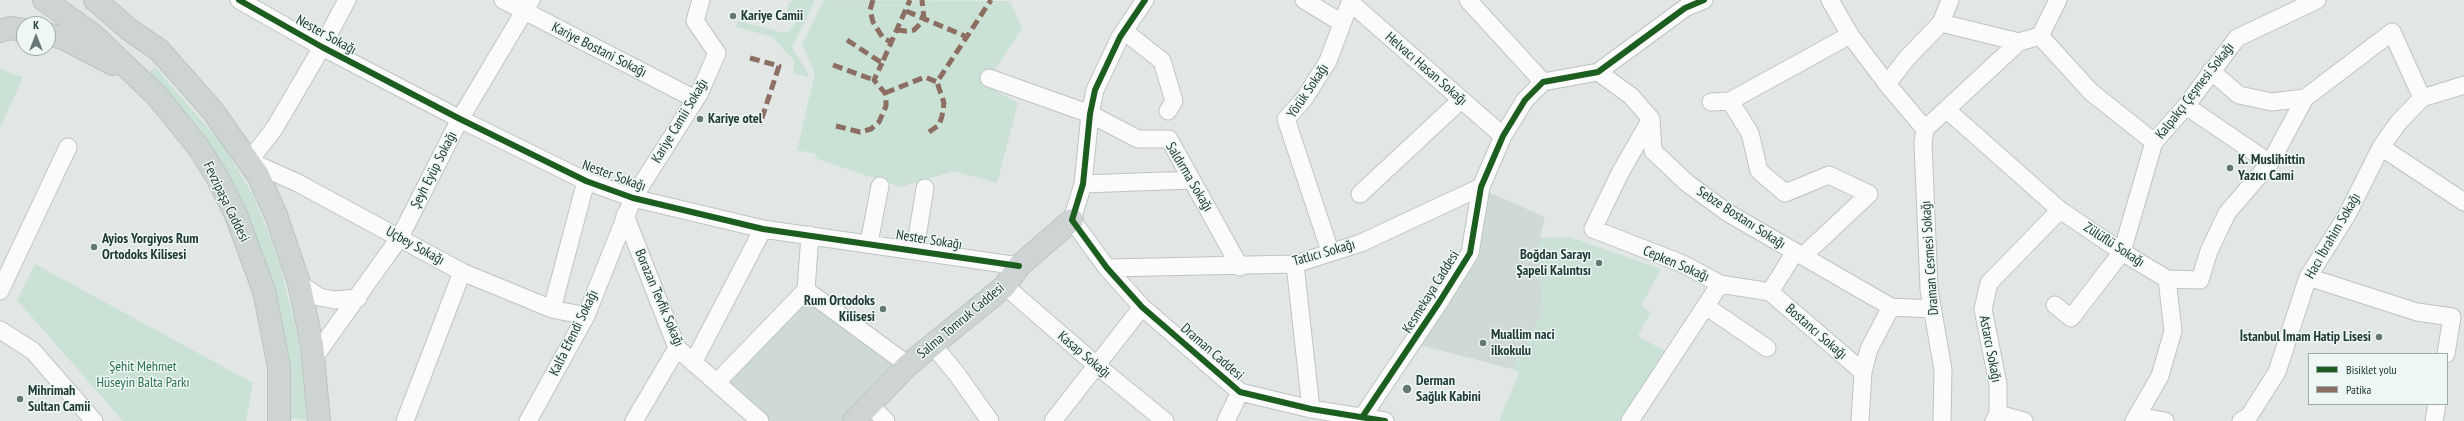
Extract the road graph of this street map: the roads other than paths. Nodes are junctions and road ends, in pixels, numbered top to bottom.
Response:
1 (44, 0) edge
2 (95, 0) edge
3 (114, 0) edge
4 (239, 0) edge
5 (347, 0) edge
6 (503, 0) edge
7 (700, 0) edge
8 (1304, 0) edge
9 (1468, 0) edge
10 (1704, 0) edge
11 (1830, 0) edge
12 (1950, 0) edge
13 (2058, 0) edge
14 (2318, 0) edge
15 (1142, 1) edge
16 (1350, 1) edge
17 (1684, 4) edge
18 (527, 6) edge
19 (1342, 23) junction
20 (1941, 23) junction
21 (16, 29) edge
22 (0, 31) edge
23 (1124, 31) junction
24 (1850, 35) junction
25 (2040, 36) junction
26 (56, 37) edge
27 (2019, 42) junction
28 (322, 47) junction
29 (159, 50) junction
30 (2211, 71) junction
31 (1598, 72) junction
32 (138, 77) junction
33 (989, 78) dead end
34 (1543, 82) junction
35 (1887, 84) junction
36 (2464, 85) edge
37 (2304, 98) junction
38 (2422, 98) junction
39 (695, 99) junction
40 (1461, 100) junction
41 (1730, 100) junction
42 (1711, 102) dead end
43 (2186, 106) junction
44 (1947, 110) junction
45 (1168, 111) dead end
46 (1090, 114) junction
47 (460, 119) junction
48 (1651, 120) junction
49 (1503, 136) junction
50 (1924, 136) junction
51 (2154, 142) junction
52 (68, 147) dead end
53 (2381, 147) junction
54 (249, 162) junction
55 (2270, 163) junction
56 (1192, 180) junction
57 (586, 181) junction
58 (1083, 184) junction
59 (880, 186) dead end
60 (1481, 187) junction
61 (925, 188) dead end
62 (1360, 194) dead end
63 (633, 198) junction
64 (2464, 202) edge
65 (2060, 210) junction
66 (625, 215) junction
67 (1072, 220) junction
68 (763, 229) junction
69 (810, 235) junction
70 (400, 237) junction
71 (869, 243) junction
72 (915, 250) junction
73 (1330, 251) junction
74 (2122, 252) junction
75 (1799, 254) junction
76 (1295, 264) junction
77 (1019, 266) junction
78 (1240, 267) junction
79 (1107, 268) junction
80 (462, 272) junction
81 (2308, 277) junction
82 (2168, 278) junction
83 (299, 284) junction
84 (1720, 284) junction
85 (1004, 286) junction
86 (806, 290) junction
87 (0, 291) edge
88 (1770, 292) junction
89 (358, 298) junction
90 (2055, 305) dead end
91 (1142, 307) junction
92 (1707, 307) junction
93 (1891, 307) junction
94 (552, 309) junction
95 (1932, 309) junction
96 (586, 316) junction
97 (0, 330) edge
98 (932, 344) junction
99 (677, 348) junction
100 (1767, 348) dead end
101 (2446, 353) edge
102 (313, 359) junction
103 (693, 363) junction
104 (1095, 364) junction
105 (908, 365) junction
106 (1863, 372) junction
107 (717, 382) junction
108 (1240, 392) junction
109 (870, 405) junction
110 (2437, 405) edge
111 (1311, 409) junction
112 (1363, 416) junction
113 (1996, 417) edge
114 (750, 418) edge
115 (2136, 418) edge
116 (94, 421) edge
117 (278, 421) edge
118 (319, 421) edge
119 (405, 421) edge
120 (528, 421) edge
121 (634, 421) edge
122 (854, 421) edge
123 (886, 421) edge
124 (990, 421) edge
125 (1053, 421) edge
126 (1165, 421) edge
127 (1226, 421) edge
128 (1385, 421) edge
129 (1630, 421) edge
130 (1860, 421) edge
131 (1942, 421) edge
132 (2024, 421) edge
133 (2165, 421) edge
134 (2241, 421) edge
135 (2434, 421) edge

1 - 32 main road, Fevzipaşa Caddesi
2 - 29 main road
3 - 29 main road
4 - 28 street, Nester Sokağı
5 - 28 street
6 - 18 street, Kariye Bostani Sokağı
7 - 39 street, Kariye Camii Sokağı
8 - 19 street
9 - 34 street
10 - 17 street
11 - 24 street
12 - 20 street
13 - 25 street
14 - 30 street, Kalpakçı Çeşmesi Sokağı
15 - 23 street
16 - 19 street, Yörük Sokağı
16 - 40 street, Helvacı Hasan Sokağı
17 - 31 street
18 - 39 street, Kariye Bostani Sokağı
18 - 47 street, Şeyh Eyüp Sokağı
19 - 73 street, Yörük Sokağı
20 - 27 street
20 - 35 street
21 - 22 main road
23 - 45 street
23 - 46 street
24 - 35 street
24 - 41 street
25 - 27 street
25 - 51 street
26 - 32 main road
27 - 44 street
28 - 47 street, Nester Sokağı
28 - 54 street
29 - 54 main road
30 - 37 street
30 - 43 street, Kalpakçı Çeşmesi Sokağı
31 - 34 street
31 - 48 street
32 - 117 main road, Fevzipaşa Caddesi
33 - 46 street
34 - 49 street, Kesmekaya Caddesi
35 - 50 street
36 - 38 street, Hacı İbrahim Sokağı
37 - 38 street
37 - 55 street
38 - 53 street, Hacı İbrahim Sokağı
39 - 63 street, Kariye Camii Sokağı
40 - 49 street, Helvacı Hasan Sokağı
40 - 62 street
41 - 42 street
41 - 75 street
43 - 51 street, Kalpakçı Çeşmesi Sokağı
43 - 55 street
44 - 50 street
44 - 65 street, Zülüflü Sokağı
46 - 56 street, Saldırma Sokağı
46 - 58 street
47 - 57 street, Nester Sokağı
47 - 70 street, Şeyh Eyüp Sokağı
48 - 75 street, Sebze Bostanı Sokağı
48 - 84 street, Cepken Sokağı
49 - 60 street, Kesmekaya Caddesi
50 - 95 street, Draman Cesmesi Sokağı
51 - 74 street, Kalpakçı Çeşmesi Sokağı
52 - 87 street
53 - 64 street
53 - 81 street, Hacı İbrahim Sokağı
54 - 70 street, Uçbey Sokağı
54 - 83 main road
55 - 82 street
56 - 58 street
56 - 78 street, Saldırma Sokağı
57 - 63 street, Nester Sokağı
57 - 94 street
58 - 67 street
59 - 71 street
60 - 73 street, Tatlıcı Sokağı
60 - 112 street, Kesmekaya Caddesi
61 - 72 street
63 - 66 street, Kalfa Efendi Sokağı
63 - 68 street, Nester Sokağı
65 - 74 street, Zülüflü Sokağı
65 - 113 street, Astarcı Sokağı
66 - 96 street, Kalfa Efendi Sokağı
66 - 99 street, Borazan Tevfik Sokağı
67 - 77 main road, Salma Tomruk Caddesi
67 - 79 street, Draman Caddesi
68 - 69 street, Nester Sokağı
68 - 103 street
69 - 71 street, Nester Sokağı
69 - 86 street
70 - 80 street, Uçbey Sokağı
70 - 89 street, Şeyh Eyüp Sokağı
71 - 72 street, Nester Sokağı
72 - 77 street, Nester Sokağı
73 - 76 street, Tatlıcı Sokağı
74 - 82 street, Zülüflü Sokağı
74 - 90 street
75 - 88 street
75 - 93 street, Sebze Bostanı Sokağı
76 - 78 street, Tatlıcı Sokağı
76 - 111 street
77 - 85 main road, Salma Tomruk Caddesi
78 - 79 street, Tatlıcı Sokağı
79 - 91 street, Draman Caddesi
80 - 94 street, Uçbey Sokağı
80 - 119 street
81 - 101 street
81 - 134 street, Hacı İbrahim Sokağı
82 - 115 street
83 - 89 street
83 - 102 main road
84 - 88 street
84 - 92 street, Cepken Sokağı
85 - 98 main road, Salma Tomruk Caddesi
85 - 104 street, Kasap Sokağı
86 - 105 street
86 - 107 street
88 - 106 street, Bostancı Sokağı
89 - 102 street, Şeyh Eyüp Sokağı
91 - 104 street
91 - 108 street, Draman Caddesi
92 - 100 street
92 - 129 street, Cepken Sokağı
93 - 95 street, Sebze Bostanı Sokağı
93 - 106 street
94 - 96 street, Uçbey Sokağı
95 - 131 street, Draman Cesmesi Sokağı
96 - 120 street, Kalfa Efendi Sokağı
97 - 116 street
98 - 105 main road, Salma Tomruk Caddesi
98 - 124 street
99 - 103 street, Borazan Tevfik Sokağı
99 - 121 street
102 - 118 main road
103 - 107 street, Borazan Tevfik Sokağı
104 - 125 street
104 - 126 street, Kasap Sokağı
105 - 109 main road, Salma Tomruk Caddesi
106 - 130 street
107 - 114 street, Borazan Tevfik Sokağı
108 - 111 street, Draman Caddesi
108 - 127 street
109 - 122 main road, Salma Tomruk Caddesi
109 - 123 street
110 - 135 street
111 - 112 street, Draman Caddesi
112 - 128 street, Draman Caddesi
113 - 132 street
115 - 133 street

